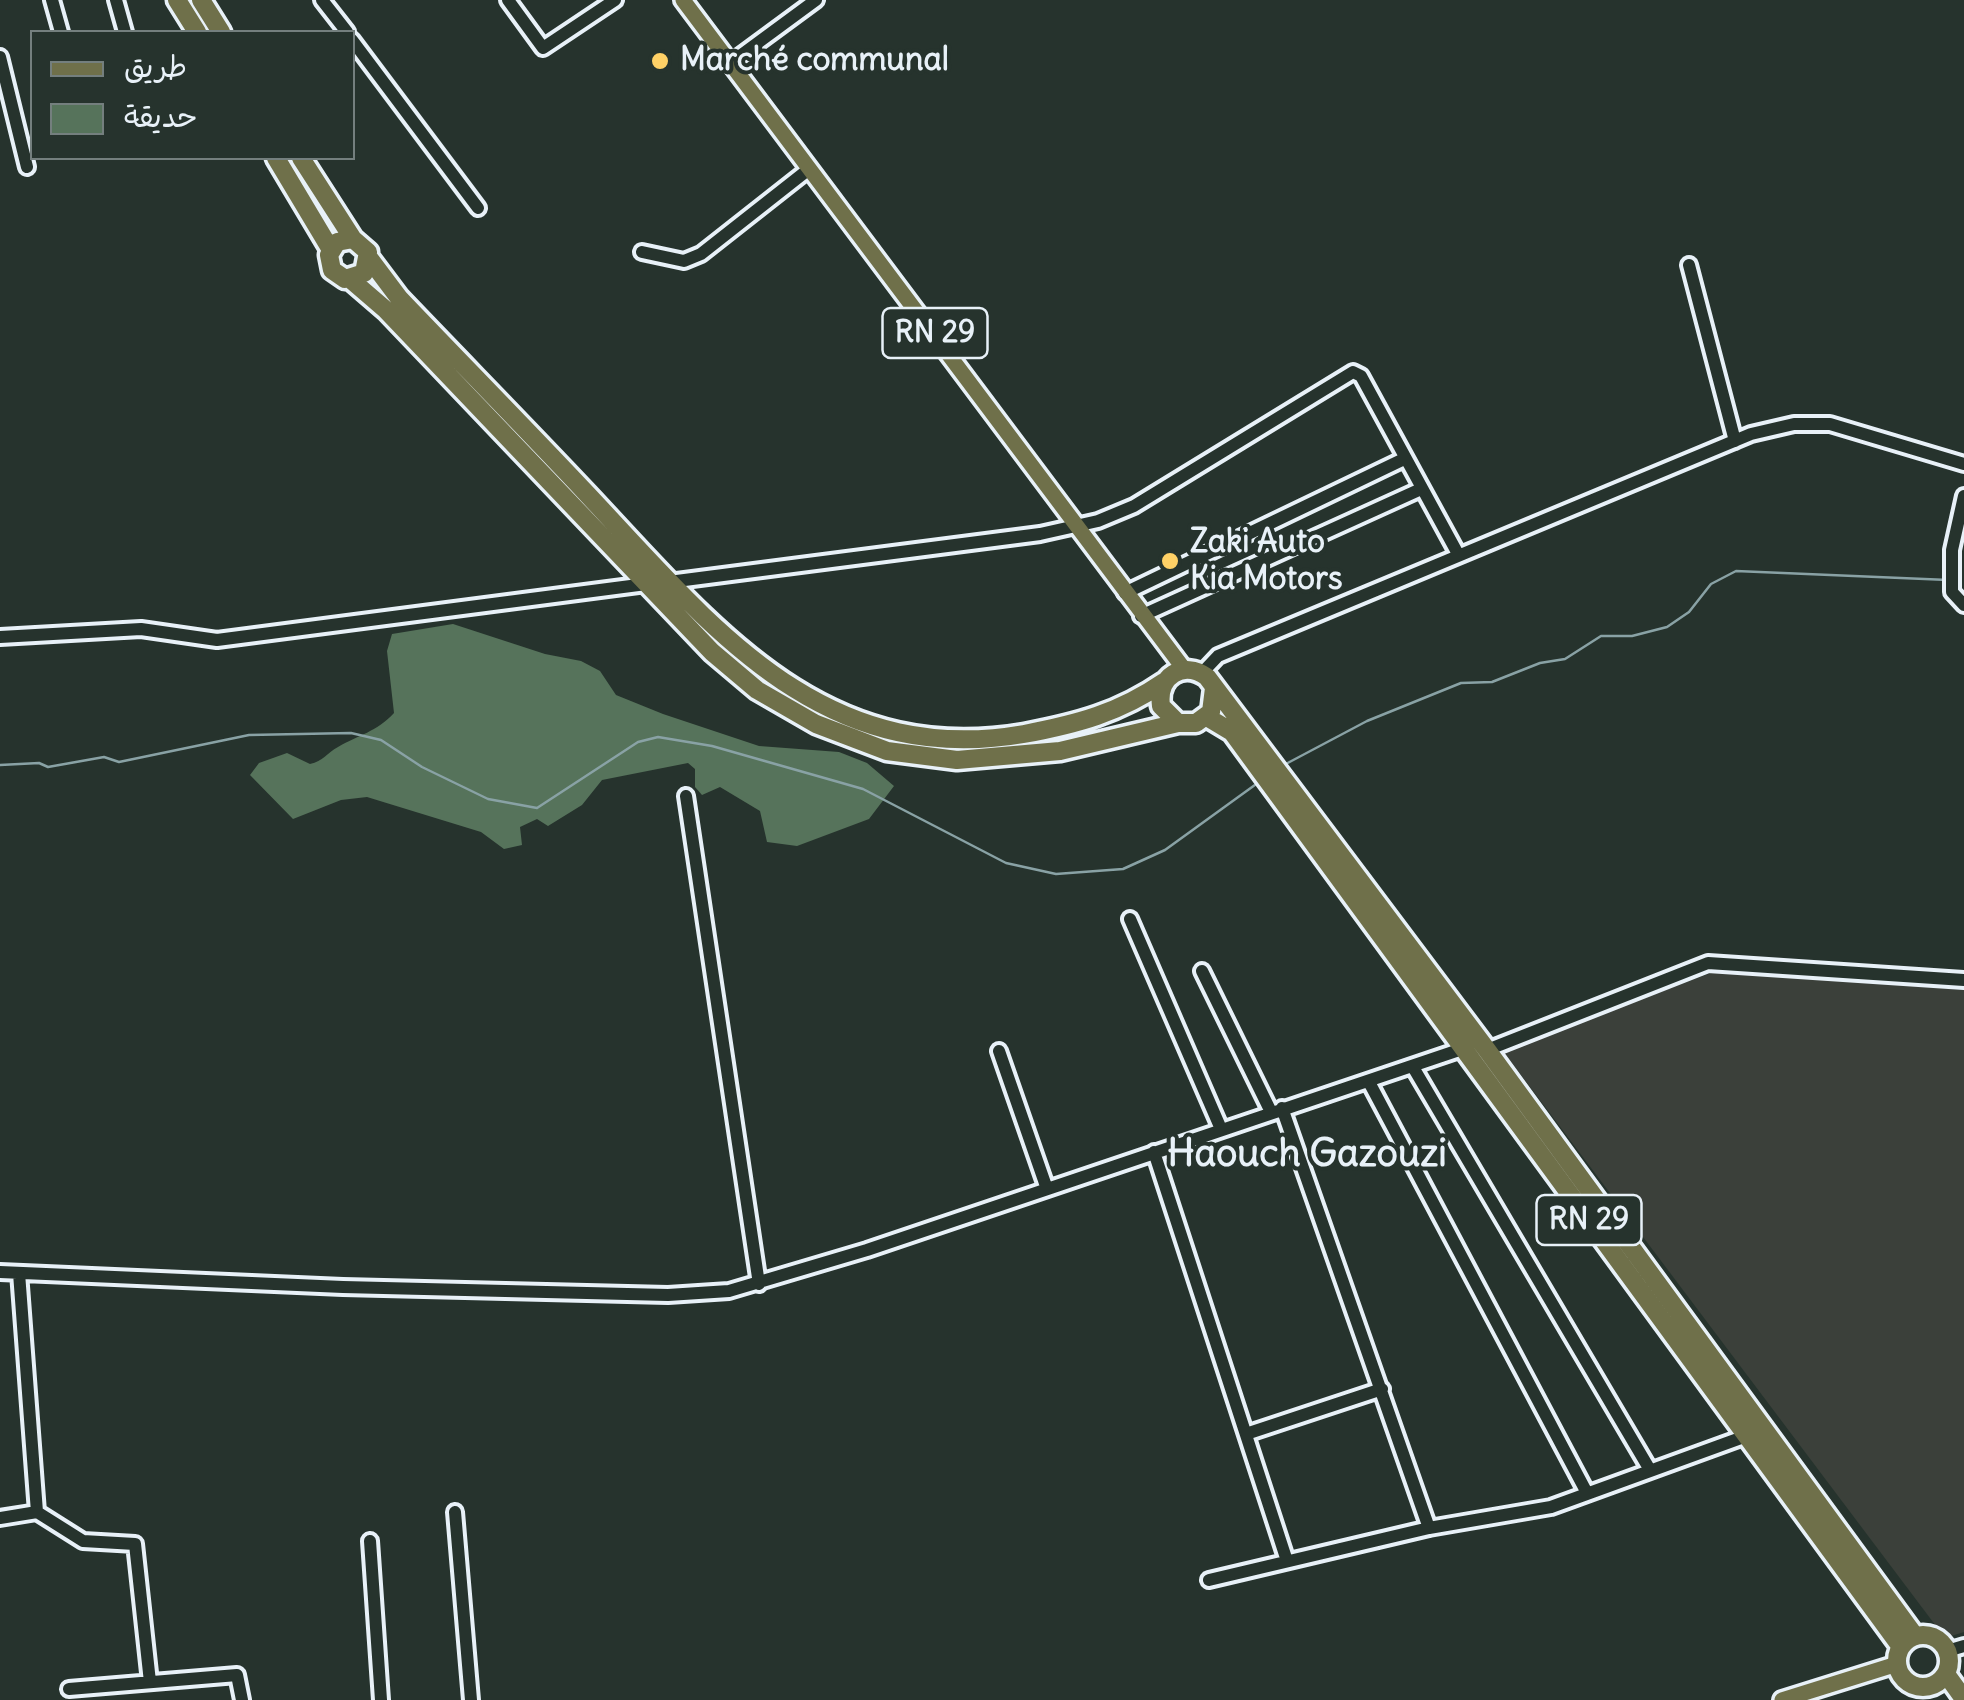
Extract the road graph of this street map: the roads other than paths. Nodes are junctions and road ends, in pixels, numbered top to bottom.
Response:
1 (52, 0) edge
2 (116, 0) edge
3 (177, 0) edge
4 (201, 0) edge
5 (322, 0) edge
6 (508, 0) edge
7 (615, 0) edge
8 (683, 0) edge
9 (816, 0) edge
10 (60, 30) edge
11 (124, 30) edge
12 (197, 30) edge
13 (221, 30) edge
14 (345, 30) edge
15 (355, 44) edge
16 (0, 57) edge
17 (729, 64) junction
18 (277, 160) edge
19 (302, 160) edge
20 (28, 167) dead end
21 (809, 169) junction
22 (478, 208) dead end
23 (353, 239) junction
24 (331, 250) junction
25 (642, 252) dead end
26 (369, 258) junction
27 (1689, 265) dead end
28 (350, 279) junction
29 (1735, 441) junction
30 (1404, 459) junction
31 (1964, 464) edge
32 (1421, 489) junction
33 (1964, 496) edge
34 (1078, 527) junction
35 (1458, 554) junction
36 (669, 582) junction
37 (646, 584) junction
38 (1125, 593) junction
39 (1964, 605) edge
40 (1142, 616) junction
41 (0, 637) edge
42 (1200, 676) junction
43 (1164, 682) junction
44 (1207, 716) junction
45 (1178, 723) junction
46 (1263, 764) junction
47 (1281, 788) junction
48 (686, 796) dead end
49 (1130, 919) dead end
50 (1202, 971) dead end
51 (1964, 980) edge
52 (1462, 1049) junction
53 (1487, 1050) junction
54 (999, 1052) dead end
55 (1413, 1067) junction
56 (1369, 1082) junction
57 (1277, 1110) junction
58 (1221, 1129) junction
59 (1154, 1152) junction
60 (1047, 1189) junction
61 (0, 1272) edge
62 (19, 1274) junction
63 (759, 1284) junction
64 (1382, 1388) junction
65 (1246, 1434) junction
66 (1749, 1435) junction
67 (1650, 1470) junction
68 (1587, 1494) junction
69 (37, 1512) junction
70 (455, 1512) dead end
71 (0, 1518) edge
72 (1428, 1528) junction
73 (370, 1541) dead end
74 (1288, 1561) junction
75 (1208, 1580) dead end
76 (1956, 1648) edge
77 (1904, 1649) junction
78 (150, 1682) junction
79 (1941, 1686) edge
80 (69, 1689) dead end
81 (1964, 1699) edge
82 (242, 1700) edge
83 (381, 1700) edge
84 (470, 1700) edge
85 (1782, 1700) edge

1 - 10 street
2 - 11 street
3 - 12 highway
4 - 13 highway
5 - 14 street
6 - 7 street
8 - 17 main road, RN 29
9 - 17 street
15 - 22 street
16 - 20 street
17 - 21 main road, RN 29
18 - 24 highway
19 - 23 highway
21 - 25 street
21 - 34 main road, RN 29
23 - 24 highway
23 - 26 highway
24 - 28 highway
26 - 28 highway
26 - 36 highway
27 - 29 street
28 - 37 highway
29 - 31 street
29 - 35 street
30 - 32 street
30 - 34 street
30 - 38 street
32 - 35 street
32 - 40 street
33 - 39 street
34 - 36 street
34 - 38 main road, RN 29
35 - 42 street
36 - 43 highway
37 - 41 street
37 - 45 highway
38 - 40 main road, RN 29
40 - 42 main road, RN 29
42 - 43 highway
42 - 44 highway
42 - 46 highway
43 - 45 highway
44 - 45 highway
44 - 46 highway, RN 29
46 - 47 highway, RN 29
47 - 52 highway, RN 29
47 - 53 highway
48 - 63 street
49 - 58 street
50 - 57 street
51 - 53 street
52 - 55 street
52 - 66 highway, RN 29
53 - 77 highway
54 - 60 street
55 - 56 street
55 - 67 street
56 - 57 street
56 - 68 street
57 - 58 street
57 - 64 street
58 - 59 street
59 - 60 street
59 - 65 street
60 - 63 street
61 - 62 street
62 - 63 street
62 - 69 street
64 - 65 street
64 - 72 street
65 - 74 street
66 - 67 street
66 - 77 highway, RN 29
67 - 68 street
68 - 72 street
69 - 71 street
69 - 78 street
70 - 84 street
72 - 74 street
73 - 83 street
74 - 75 street
76 - 77 highway
76 - 79 highway
77 - 79 highway
77 - 85 main road
78 - 80 street
78 - 82 street
79 - 81 highway

